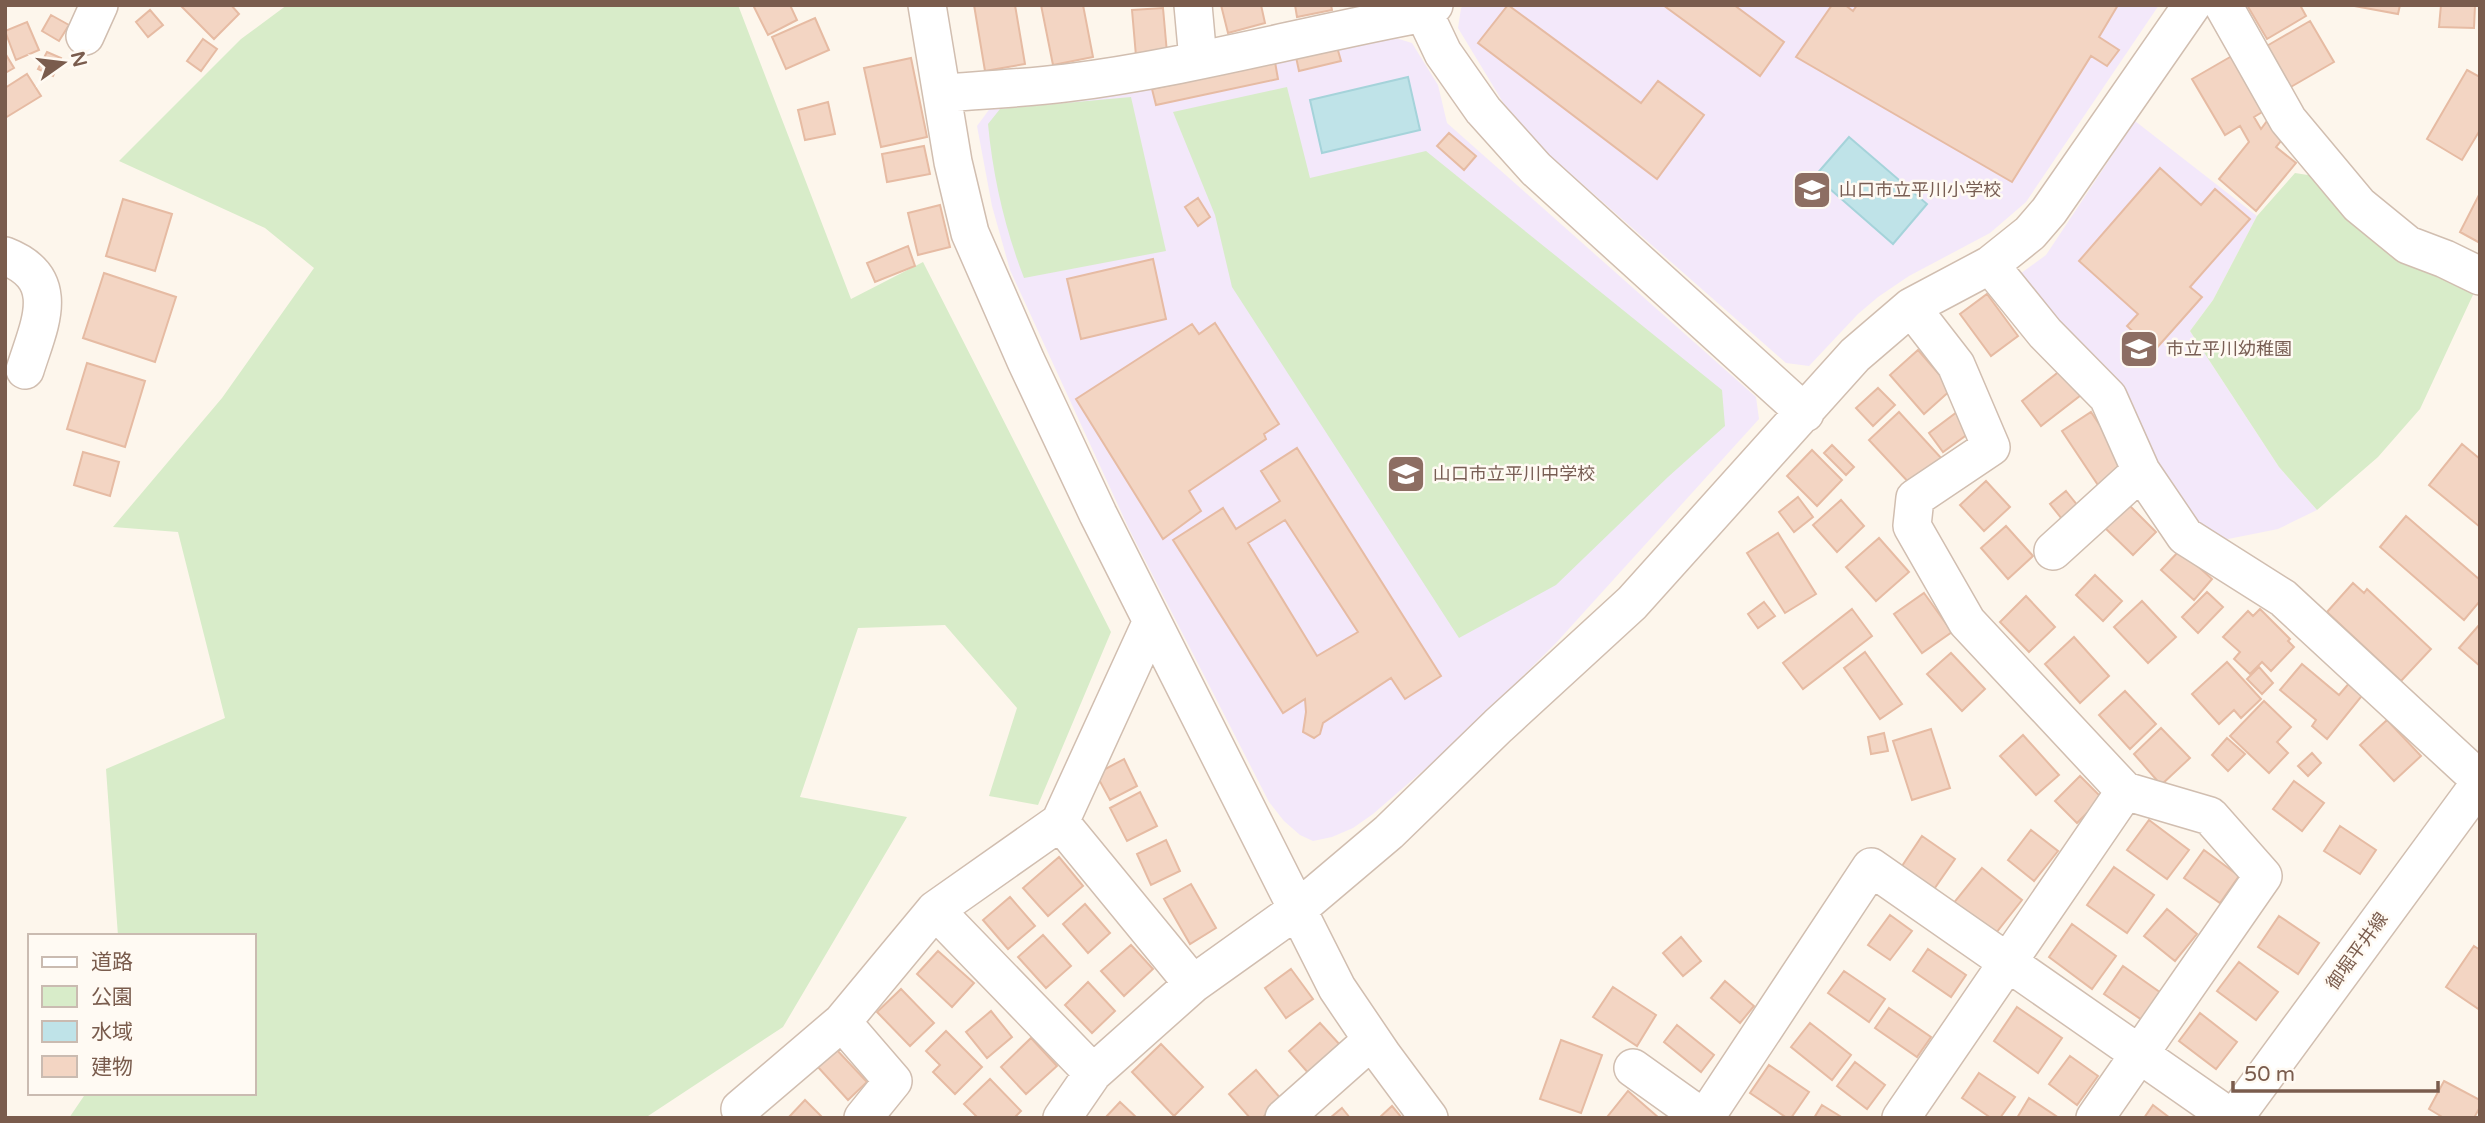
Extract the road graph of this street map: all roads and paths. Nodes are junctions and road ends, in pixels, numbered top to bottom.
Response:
1 (927, 5) edge
2 (1193, 5) edge
3 (2192, 5) edge
4 (2223, 5) edge
5 (1429, 9) edge
6 (1343, 16) edge
7 (1198, 60) junction
8 (943, 93) junction
9 (5, 257) edge
10 (1990, 265) junction
11 (2480, 276) edge
12 (1911, 307) junction
13 (24, 370) dead end
14 (1805, 413) junction
15 (2141, 471) junction
16 (2053, 551) dead end
17 (1152, 621) junction
18 (2480, 782) edge
19 (2125, 791) junction
20 (1060, 822) junction
21 (935, 909) junction
22 (1298, 909) junction
23 (2008, 964) junction
24 (1193, 984) junction
25 (842, 1022) junction
26 (1372, 1040) junction
27 (2138, 1055) junction
28 (1633, 1068) dead end
29 (1093, 1073) junction
30 (740, 1109) dead end
31 (863, 1118) edge
32 (1062, 1118) edge
33 (1284, 1118) edge
34 (1429, 1118) edge
35 (1704, 1118) edge
36 (1901, 1118) edge
37 (2095, 1118) edge
38 (2233, 1118) edge

1 - 8 street
2 - 7 street
3 - 10 street
4 - 11 street
5 - 6 street
5 - 14 street
6 - 7 street
7 - 8 street
8 - 17 street
9 - 13 street
10 - 12 street
10 - 15 street
12 - 14 street
12 - 19 street
14 - 22 street
15 - 16 street
15 - 18 street
17 - 20 street
17 - 22 street
18 - 38 street, 御堀平井線
19 - 23 street
19 - 27 street
20 - 21 street
20 - 24 street
21 - 25 street
21 - 29 street
22 - 24 street
22 - 26 street
23 - 27 street
23 - 35 street
23 - 36 street
24 - 29 street
25 - 30 street
25 - 31 street
26 - 33 street
26 - 34 street
27 - 37 street
27 - 38 street
28 - 35 street
29 - 32 street

